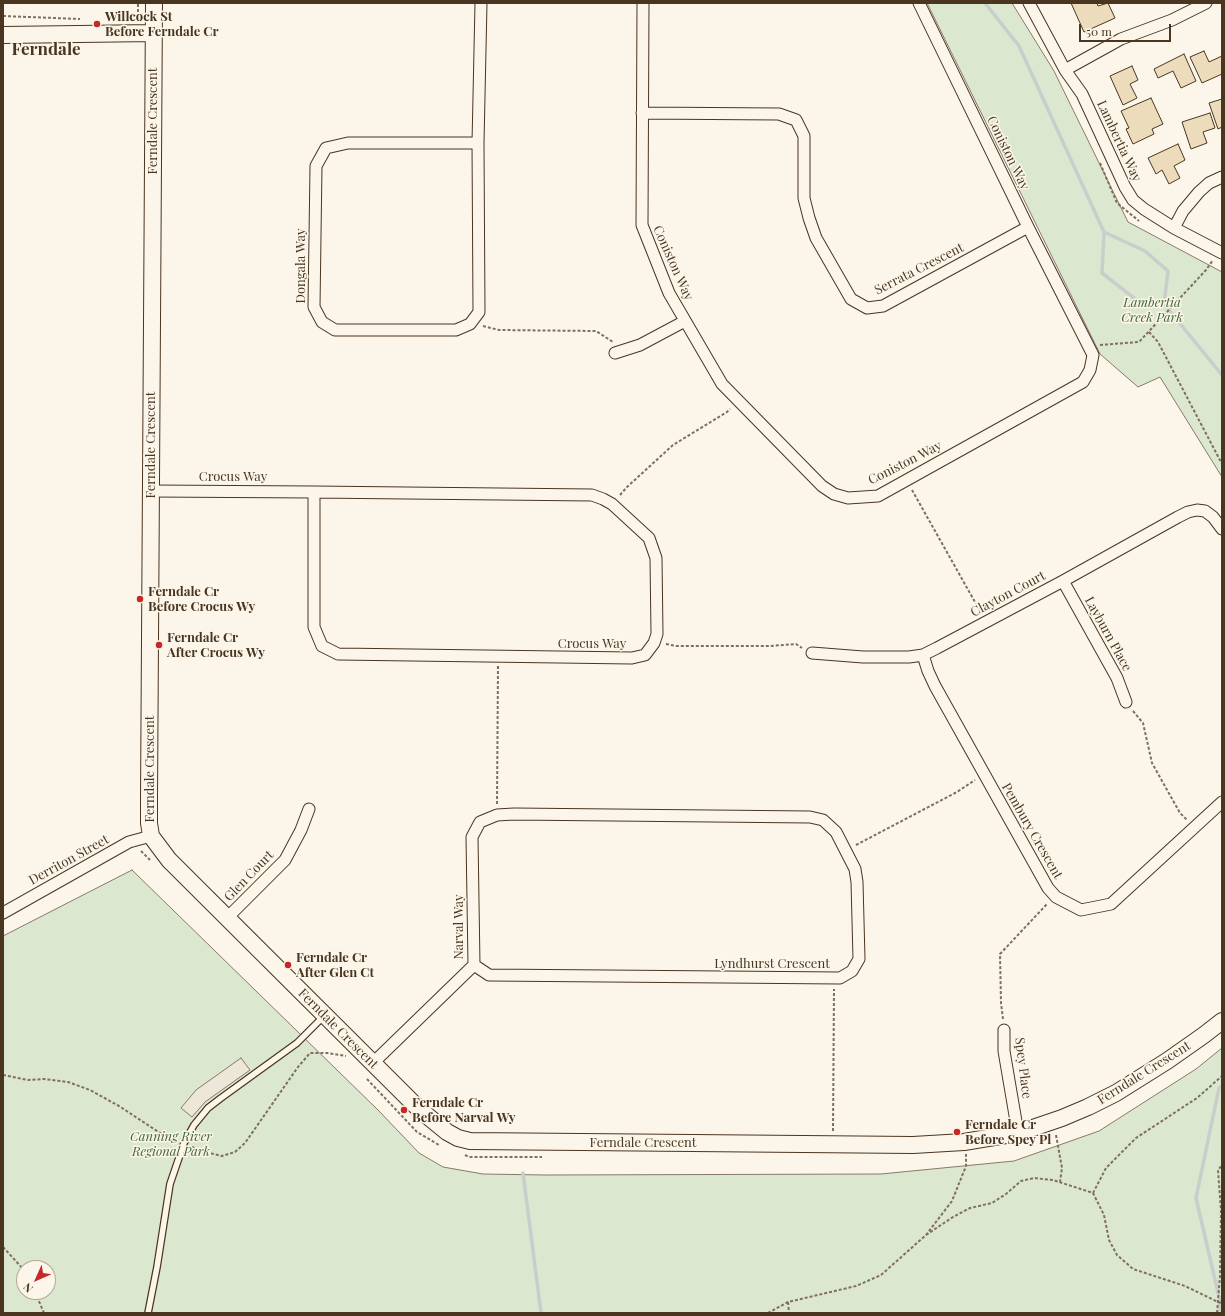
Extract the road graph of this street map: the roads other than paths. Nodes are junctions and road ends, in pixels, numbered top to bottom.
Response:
1 (154, 3) edge
2 (481, 3) edge
3 (643, 3) edge
4 (919, 3) edge
5 (1030, 3) edge
6 (1206, 3) edge
7 (146, 33) junction
8 (3, 35) edge
9 (1065, 70) junction
10 (642, 113) junction
11 (478, 143) junction
12 (1222, 177) edge
13 (1028, 227) junction
14 (1174, 228) junction
15 (1220, 252) edge
16 (686, 322) junction
17 (615, 353) road end
18 (151, 491) junction
19 (314, 492) junction
20 (1222, 529) edge
21 (1063, 581) junction
22 (812, 653) road end
23 (923, 654) junction
24 (1126, 702) road end
25 (1222, 802) edge
26 (309, 809) dead end
27 (480, 822) joint
28 (151, 836) junction
29 (3, 913) edge
30 (227, 918) junction
31 (474, 965) junction
32 (325, 1016) junction
33 (1222, 1021) edge
34 (1004, 1030) road end
35 (373, 1063) junction
36 (1018, 1132) junction
37 (148, 1313) edge

1 - 7 street, Ferndale Crescent
2 - 11 street
3 - 10 street, Coniston Way
4 - 13 street, Coniston Way
5 - 9 street, Lambertia Way
6 - 9 street
7 - 8 street
7 - 18 street, Ferndale Crescent
9 - 14 street, Lambertia Way
10 - 13 street, Serrata Crescent
10 - 16 street, Coniston Way
11 - 11 street, Dongala Way
12 - 14 street
13 - 16 street, Coniston Way
14 - 15 street, Lambertia Way
16 - 17 street
18 - 19 street, Crocus Way
18 - 28 street, Ferndale Crescent
19 - 19 street, Crocus Way
20 - 21 street, Clayton Court
21 - 23 street, Clayton Court
21 - 24 street, Layburn Place
22 - 23 street, Clayton Court
23 - 25 street, Pembury Crescent
26 - 30 street, Glen Court
27 - 31 street, Narval Way
27 - 31 street, Lyndhurst Crescent
28 - 29 street, Derriton Street
28 - 30 street, Ferndale Crescent
30 - 32 street, Ferndale Crescent
31 - 35 street, Narval Way
32 - 35 street, Ferndale Crescent
32 - 37 lane
33 - 36 street, Ferndale Crescent
34 - 36 street, Spey Place
35 - 36 street, Ferndale Crescent

